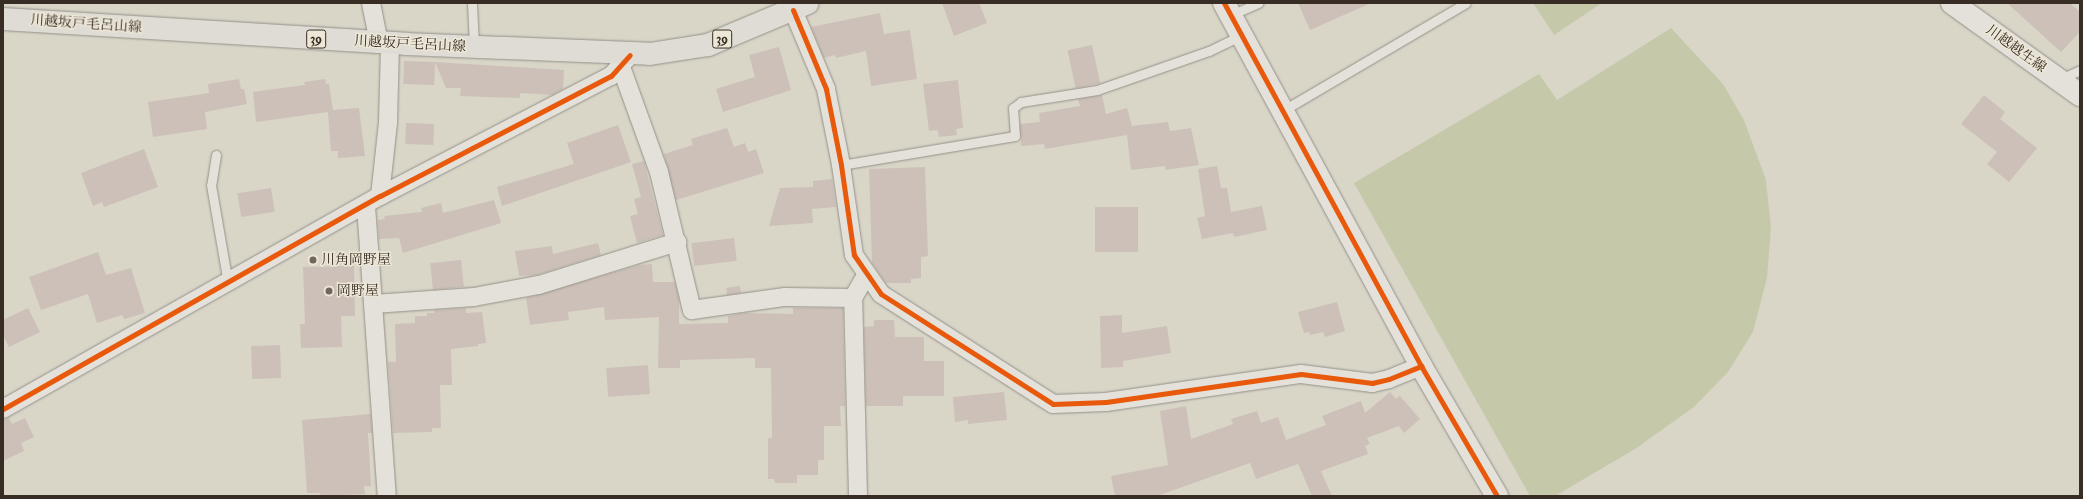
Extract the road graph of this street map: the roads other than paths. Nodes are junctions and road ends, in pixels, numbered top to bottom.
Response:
1 (371, 3) edge
2 (472, 3) edge
3 (1258, 3) edge
4 (1466, 3) edge
5 (1952, 3) edge
6 (800, 7) edge
7 (1228, 9) edge
8 (3, 19) edge
9 (1240, 36) junction
10 (384, 43) junction
11 (474, 48) junction
12 (625, 61) junction
13 (2080, 70) edge
14 (2059, 80) junction
15 (2080, 95) edge
16 (1282, 111) junction
17 (216, 155) dead end
18 (841, 165) junction
19 (373, 201) junction
20 (677, 242) junction
21 (867, 274) junction
22 (228, 283) junction
23 (853, 298) junction
24 (374, 304) junction
25 (1421, 366) junction
26 (3, 409) edge
27 (387, 496) edge
28 (858, 496) edge
29 (1497, 496) edge

1 - 10 street
2 - 11 lane
3 - 7 lane
4 - 16 lane
5 - 14 street, 川越越生線
6 - 12 main road, 川越坂戸毛呂山線 / 39
6 - 18 street
7 - 9 street
8 - 10 main road, 川越坂戸毛呂山線 / 39
9 - 16 street
9 - 18 lane
10 - 11 main road, 川越坂戸毛呂山線 / 39
10 - 19 street
11 - 12 main road, 川越坂戸毛呂山線 / 39
12 - 19 street
12 - 20 street
13 - 14 lane
14 - 15 street, 川越越生線
16 - 25 street
17 - 22 lane
18 - 21 street
19 - 22 street
19 - 24 street
20 - 23 street
20 - 24 street
21 - 23 street
21 - 25 street
22 - 26 street
23 - 28 street
24 - 27 street
25 - 29 street

